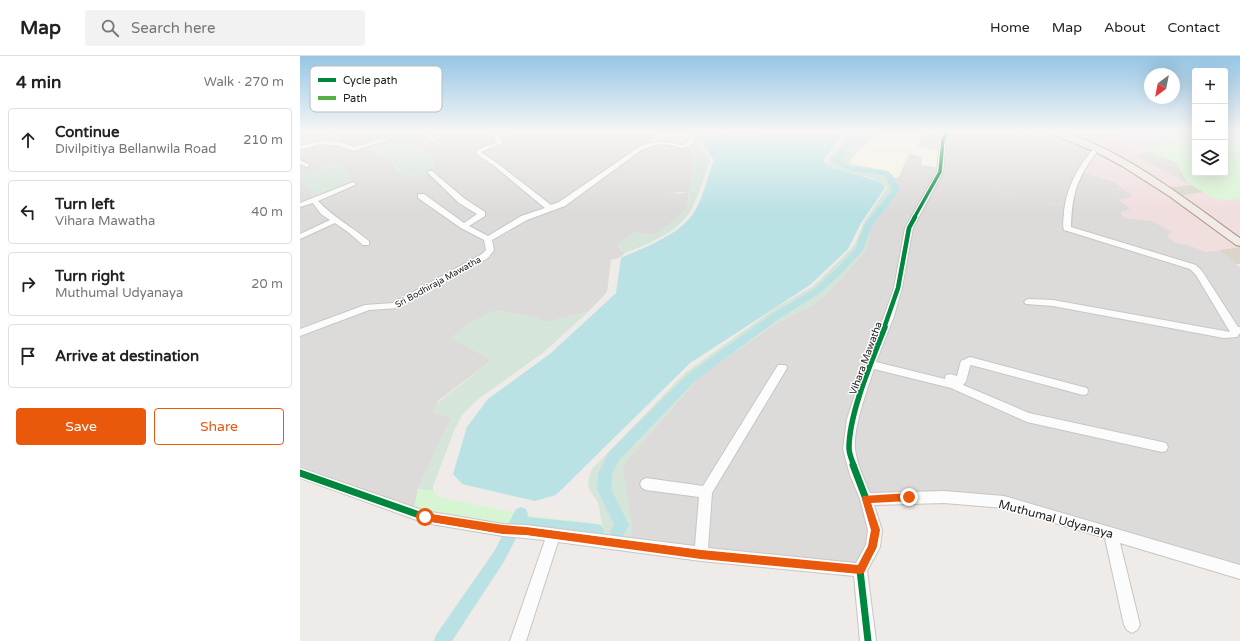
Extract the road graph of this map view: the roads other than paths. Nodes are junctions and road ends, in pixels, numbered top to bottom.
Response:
1 (486, 158) edge
2 (626, 158) edge
3 (941, 158) edge
4 (1088, 158) edge
5 (1115, 158) edge
6 (300, 162) edge
7 (307, 165) dead end
8 (430, 172) dead end
9 (353, 184) dead end
10 (421, 196) dead end
11 (314, 200) junction
12 (300, 205) edge
13 (550, 208) junction
14 (335, 220) junction
15 (464, 226) junction
16 (300, 237) edge
17 (488, 239) junction
18 (366, 243) dead end
19 (1240, 243) edge
20 (1029, 302) dead end
21 (1237, 330) edge
22 (300, 332) edge
23 (871, 362) junction
24 (782, 368) dead end
25 (1082, 392) dead end
26 (1162, 447) dead end
27 (300, 473) edge
28 (646, 484) dead end
29 (706, 492) junction
30 (866, 499) junction
31 (1111, 534) junction
32 (553, 535) junction
33 (701, 554) junction
34 (860, 570) junction
35 (1240, 572) edge
36 (1132, 624) dead end
37 (518, 641) edge
38 (868, 641) edge

1 - 13 street
2 - 13 street
3 - 23 street, Vihara Mawatha
4 - 21 street
5 - 19 main road
6 - 7 street
8 - 15 street
9 - 11 street
10 - 15 street
11 - 12 street
11 - 14 street
13 - 17 street
14 - 16 street
14 - 18 street
15 - 17 street
17 - 22 street, Sri Bodhiraja Mawatha
20 - 21 street
23 - 25 street
23 - 26 street
23 - 30 street, Vihara Mawatha
24 - 29 street
27 - 32 street
28 - 29 street
29 - 33 street
30 - 31 street, Muthumal Udyanaya
30 - 34 street, Vihara Mawatha
31 - 35 street, Muthumal Udyanaya
31 - 36 street
32 - 33 street
32 - 37 street
33 - 34 street
34 - 38 street

